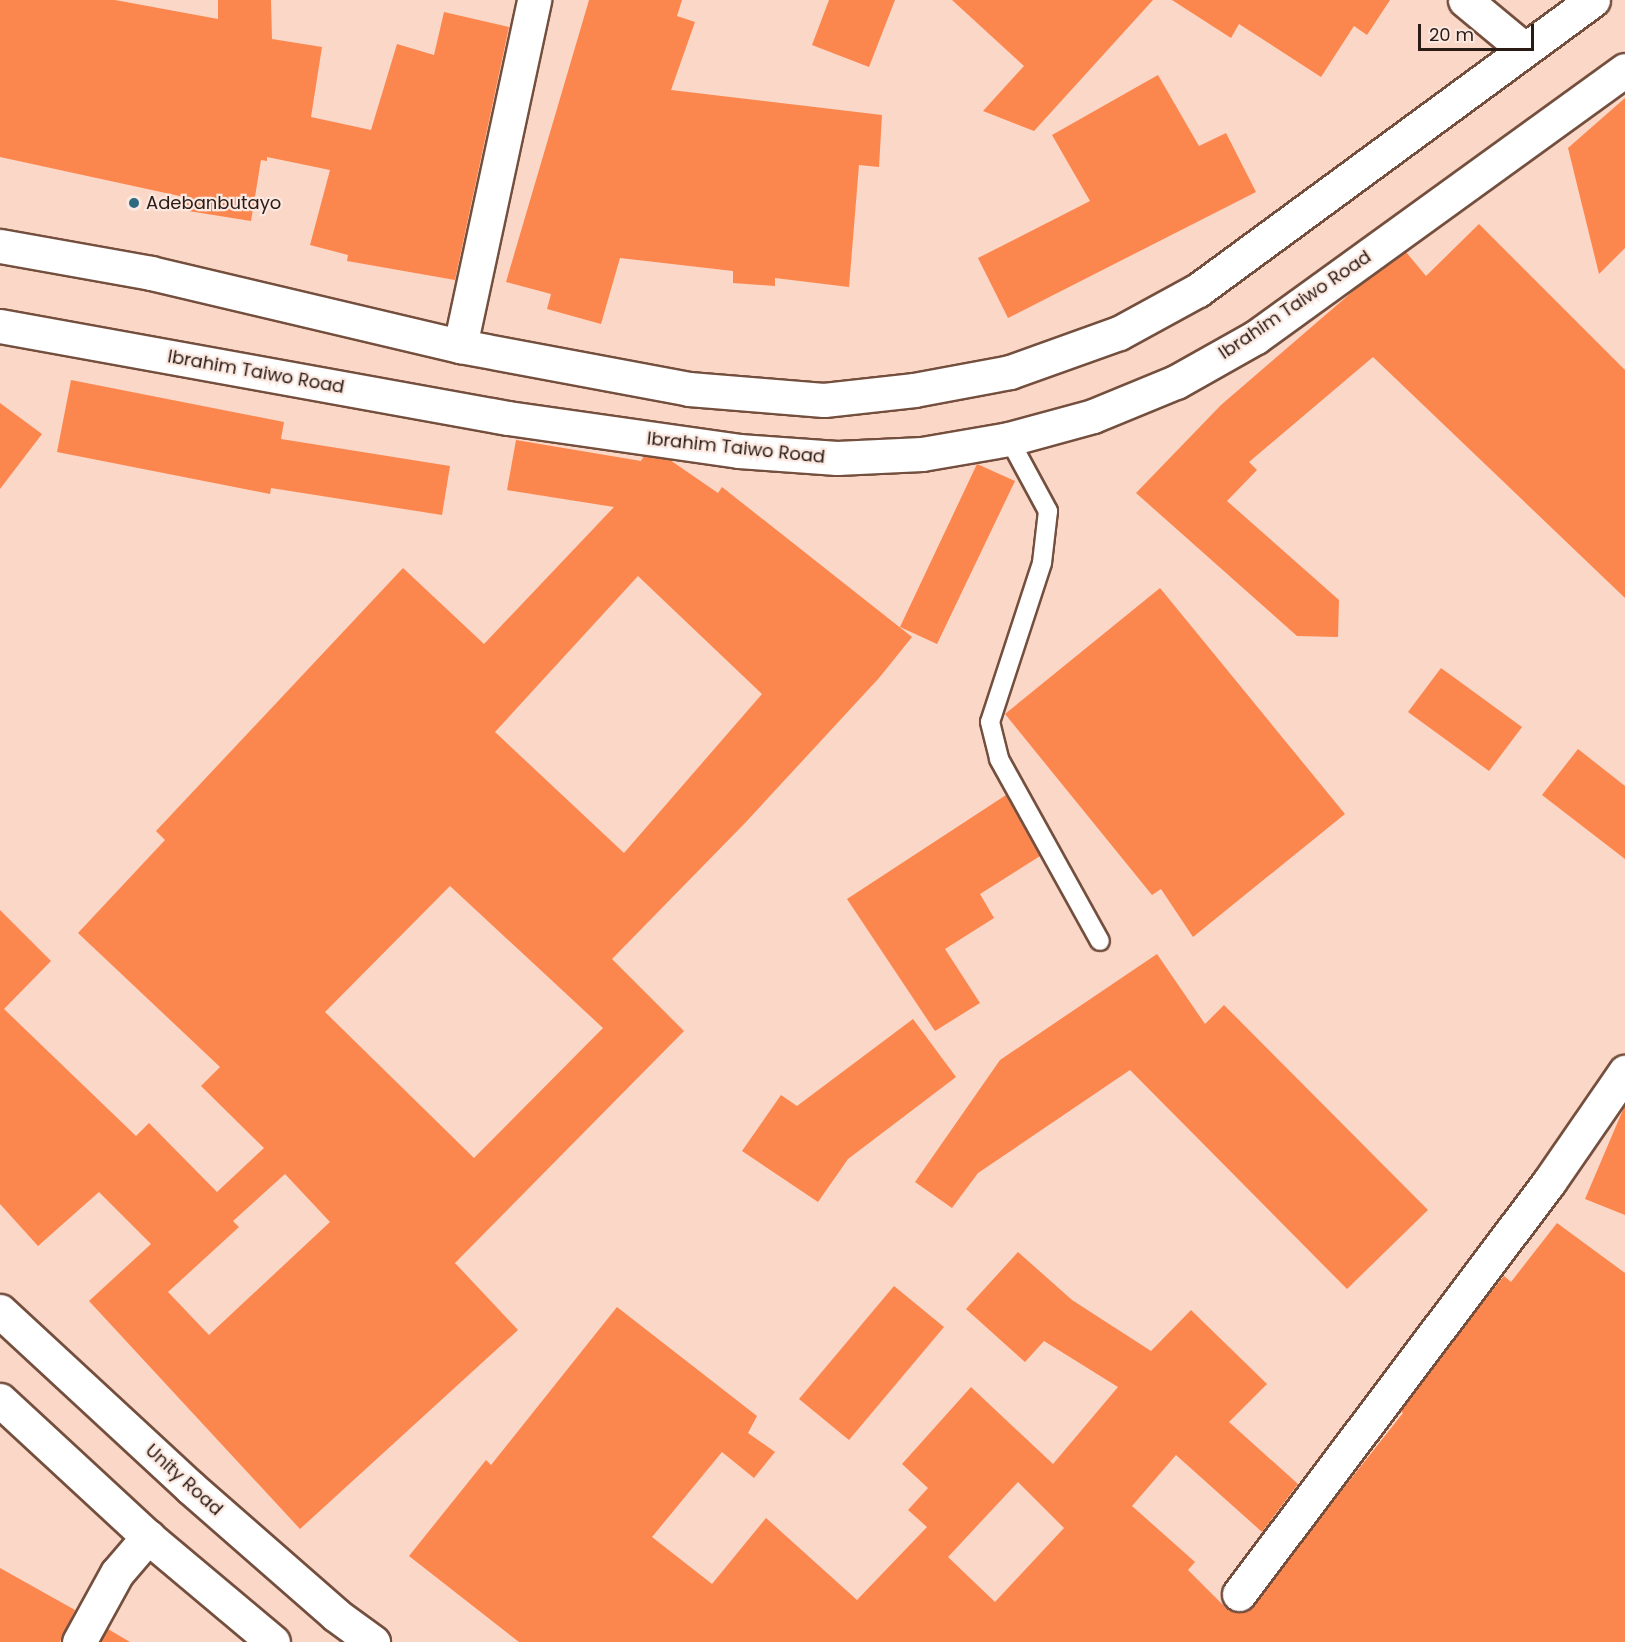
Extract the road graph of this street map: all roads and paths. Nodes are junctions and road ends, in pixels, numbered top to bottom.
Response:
1 (534, 0) edge
2 (1465, 0) edge
3 (1593, 0) edge
4 (1524, 49) junction
5 (1625, 70) edge
6 (0, 246) edge
7 (0, 326) edge
8 (460, 346) junction
9 (1009, 440) junction
10 (1100, 941) dead end
11 (1625, 1072) edge
12 (0, 1311) edge
13 (0, 1400) edge
14 (148, 1537) junction
15 (1239, 1594) dead end
16 (79, 1642) edge
17 (273, 1642) edge
18 (373, 1642) edge

1 - 8 main road
2 - 4 main road
3 - 4 main road
4 - 8 main road
5 - 9 main road, Ibrahim Taiwo Road
6 - 8 main road
7 - 9 main road, Ibrahim Taiwo Road
9 - 10 lane
11 - 15 main road
12 - 18 main road, Unity Road
13 - 14 main road
14 - 16 main road
14 - 17 main road

